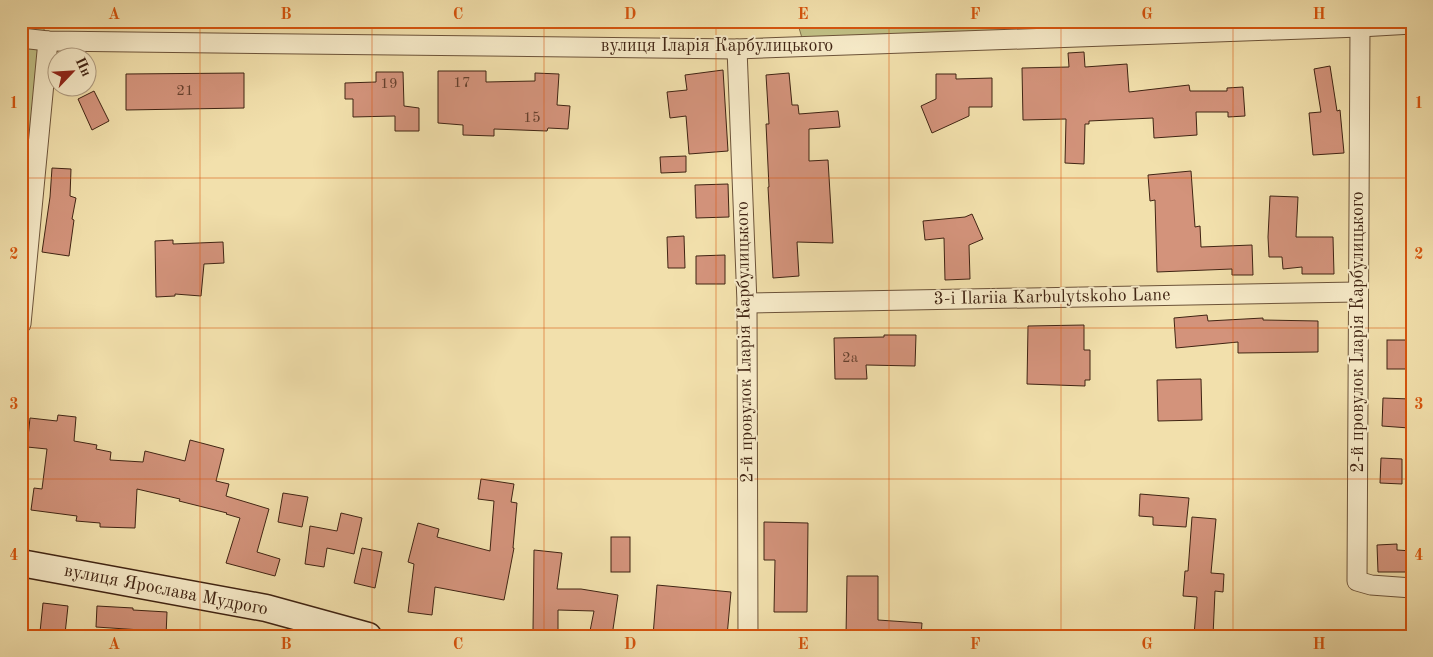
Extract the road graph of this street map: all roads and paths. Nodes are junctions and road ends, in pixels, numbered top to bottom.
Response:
1 (1412, 24) edge
2 (1360, 27) junction
3 (21, 38) edge
4 (48, 41) junction
5 (737, 49) junction
6 (1357, 292) junction
7 (747, 302) junction
8 (21, 324) edge
9 (21, 563) edge
10 (1412, 588) edge
11 (368, 636) edge
12 (748, 636) edge

1 - 2 street, вулиця Іларія Карбулицького
2 - 5 street, вулиця Іларія Карбулицького
2 - 6 street, 2-й провулок Іларія Карбулицького
3 - 4 street, вулиця Іларія Карбулицького
4 - 5 street, вулиця Іларія Карбулицького
4 - 8 street
5 - 7 street, 2-й провулок Іларія Карбулицького
6 - 7 street, 3-i Ilariia Karbulytskoho Lane
6 - 10 street, 2-й провулок Іларія Карбулицького
7 - 12 street, 2-й провулок Іларія Карбулицького
9 - 11 main road, вулиця Ярослава Мудрого

